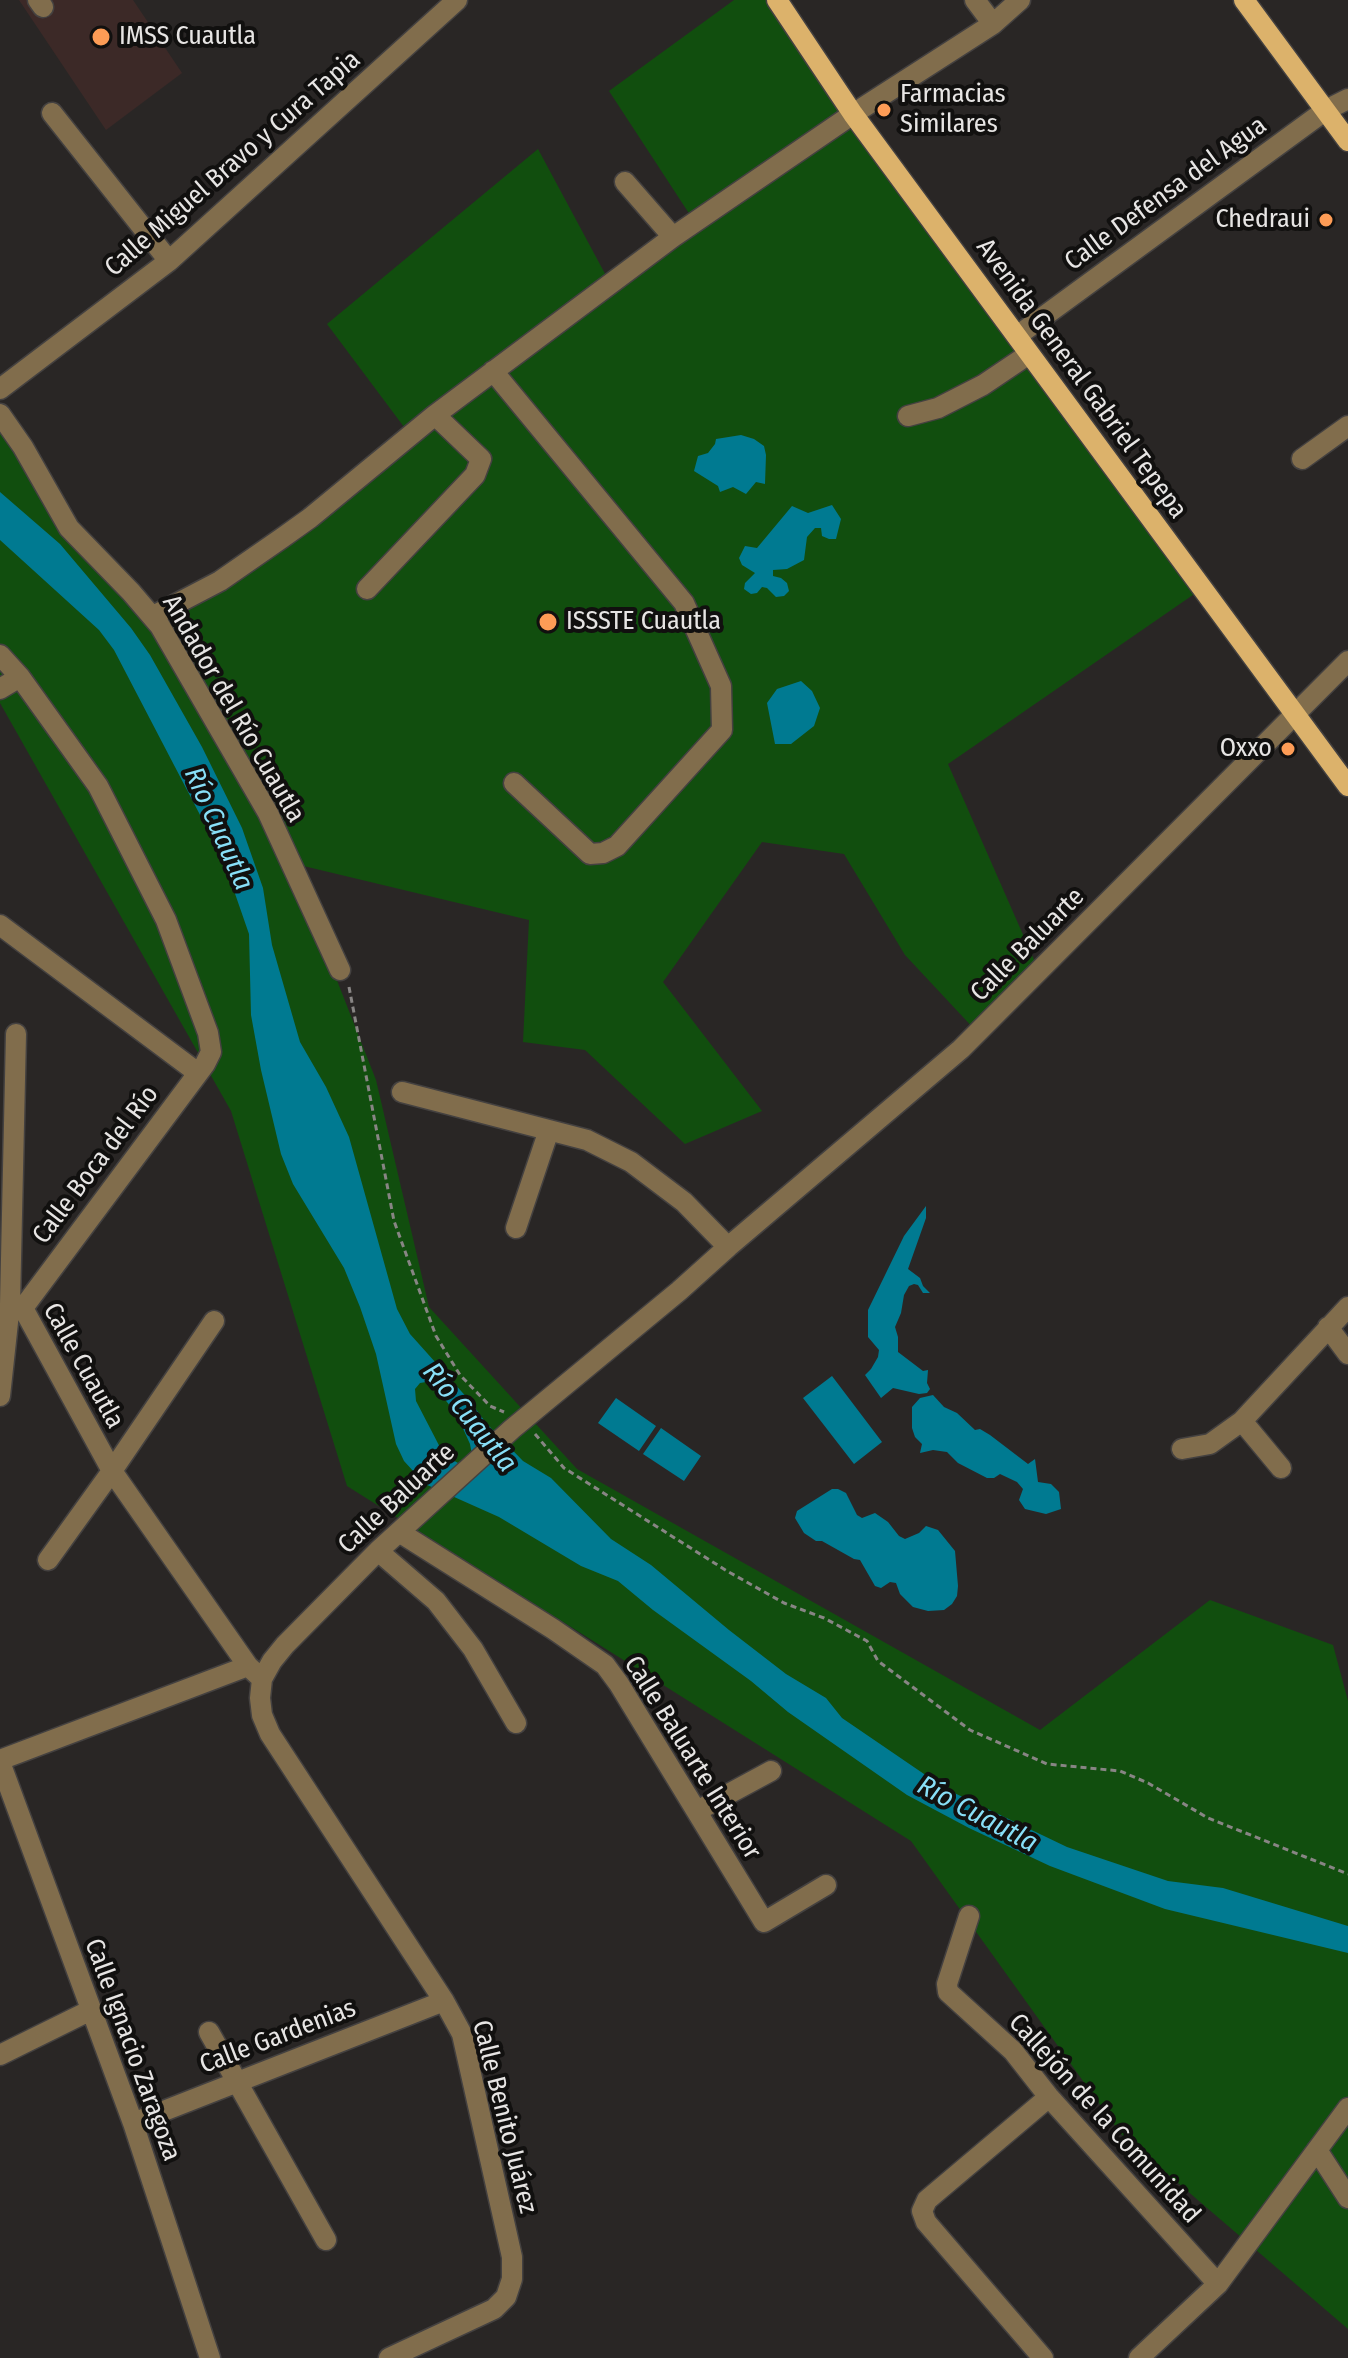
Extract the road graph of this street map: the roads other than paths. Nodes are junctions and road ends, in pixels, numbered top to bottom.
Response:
1 (457, 0) edge
2 (777, 0) edge
3 (1020, 0) edge
4 (1244, 0) edge
5 (986, 8) edge
6 (1348, 99) edge
7 (1326, 110) junction
8 (52, 113) dead end
9 (853, 114) junction
10 (1348, 141) edge
11 (625, 182) dead end
12 (673, 237) junction
13 (169, 261) junction
14 (1017, 336) junction
15 (1029, 354) junction
16 (493, 371) junction
17 (0, 389) edge
18 (0, 414) edge
19 (435, 415) junction
20 (908, 416) dead end
21 (1348, 426) edge
22 (1302, 459) dead end
23 (367, 589) dead end
24 (153, 616) junction
25 (0, 655) edge
26 (1348, 661) edge
27 (20, 677) junction
28 (0, 689) edge
29 (1296, 713) junction
30 (514, 783) dead end
31 (1348, 786) edge
32 (0, 925) edge
33 (340, 970) road end
34 (16, 1034) dead end
35 (198, 1073) junction
36 (402, 1092) dead end
37 (549, 1130) junction
38 (516, 1228) dead end
39 (728, 1247) junction
40 (16, 1306) junction
41 (1348, 1307) edge
42 (214, 1321) dead end
43 (1328, 1327) junction
44 (1348, 1354) edge
45 (0, 1396) edge
46 (1242, 1421) junction
47 (1182, 1449) dead end
48 (1281, 1468) dead end
49 (112, 1471) junction
50 (399, 1532) junction
51 (378, 1551) junction
52 (48, 1560) dead end
53 (255, 1673) junction
54 (516, 1723) dead end
55 (0, 1761) edge
56 (771, 1771) dead end
57 (697, 1811) junction
58 (826, 1885) dead end
59 (969, 1916) dead end
60 (444, 2001) junction
61 (91, 2010) junction
62 (209, 2032) dead end
63 (0, 2055) edge
64 (237, 2080) junction
65 (1049, 2097) junction
66 (1348, 2108) edge
67 (133, 2123) junction
68 (1317, 2150) junction
69 (1348, 2198) edge
70 (326, 2240) dead end
71 (1218, 2284) junction
72 (210, 2358) edge
73 (389, 2358) edge
74 (1043, 2358) edge
75 (1139, 2358) edge

1 - 13 street, Calle Miguel Bravo y Cura Tapia
2 - 9 main road, Avenida General Gabriel Tepepa
3 - 5 street
4 - 7 main road
5 - 9 street
6 - 7 street, Calle Defensa del Agua
7 - 10 main road
7 - 14 street, Calle Defensa del Agua
8 - 13 street
9 - 12 street
9 - 14 main road, Avenida General Gabriel Tepepa
11 - 12 street
12 - 16 street
13 - 17 street, Calle Miguel Bravo y Cura Tapia
14 - 15 main road, Avenida General Gabriel Tepepa
15 - 20 street
15 - 29 main road, Avenida General Gabriel Tepepa
16 - 19 street
16 - 30 street
18 - 24 street, Andador del Río Cuautla
19 - 23 street
19 - 24 street
21 - 22 street
24 - 33 street, Andador del Río Cuautla
25 - 27 street
26 - 29 street, Calle Baluarte
27 - 28 street
27 - 35 street, Calle Boca del Río
29 - 31 main road, Avenida General Gabriel Tepepa
29 - 39 street, Calle Baluarte
32 - 35 street
34 - 40 street, Calle Cuautla
35 - 40 street, Calle Boca del Río
36 - 37 street
37 - 38 street
37 - 39 street
39 - 50 street, Calle Baluarte
40 - 45 street
40 - 49 street, Calle Cuautla
41 - 43 street
42 - 49 street
43 - 44 street
43 - 46 street
46 - 47 street
46 - 48 street
49 - 52 street
49 - 53 street, Calle Cuautla
50 - 51 street, Calle Baluarte
50 - 57 street, Calle Baluarte Interior
51 - 53 street, Calle Baluarte
51 - 54 street
53 - 55 street
53 - 60 street, Calle Benito Juárez
55 - 61 street, Calle Ignacio Zaragoza
56 - 57 street
57 - 58 street, Calle Baluarte Interior
59 - 65 street, Callejón de la Comunidad
60 - 64 street, Calle Gardenias
60 - 73 street, Calle Benito Juárez
61 - 63 street
61 - 67 street, Calle Ignacio Zaragoza
62 - 64 street
64 - 67 street, Calle Gardenias
64 - 70 street
65 - 71 street, Callejón de la Comunidad
65 - 74 street
66 - 68 street
67 - 72 street, Calle Ignacio Zaragoza
68 - 69 street
68 - 71 street
71 - 75 street

